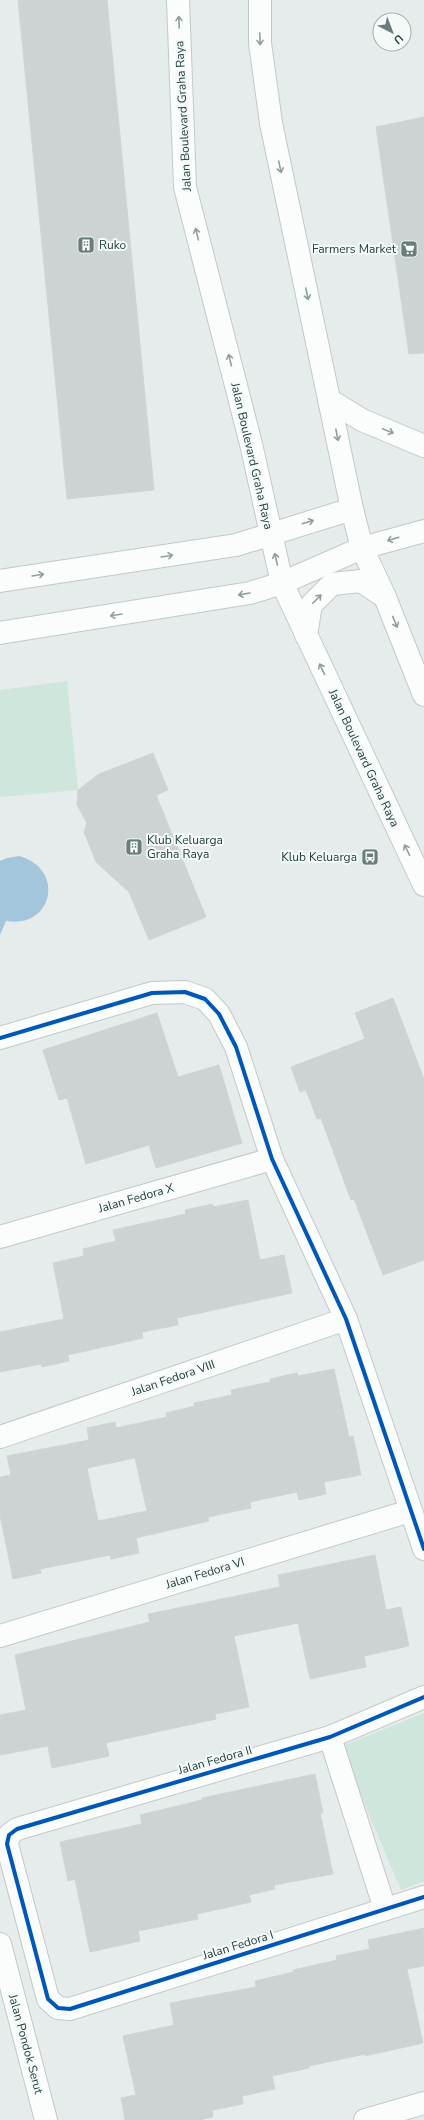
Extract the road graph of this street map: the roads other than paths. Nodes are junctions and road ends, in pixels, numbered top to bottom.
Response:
1 (178, 0) edge
2 (260, 0) edge
3 (329, 400) junction
4 (424, 446) edge
5 (352, 509) junction
6 (424, 531) edge
7 (271, 534) junction
8 (362, 548) junction
9 (0, 581) edge
10 (282, 583) junction
11 (385, 597) junction
12 (0, 633) edge
13 (306, 635) junction
14 (424, 695) edge
15 (424, 885) edge
16 (0, 1038) edge
17 (272, 1159) junction
18 (0, 1237) edge
19 (346, 1319) junction
20 (0, 1437) edge
21 (410, 1511) junction
22 (424, 1549) edge
23 (0, 1636) edge
24 (424, 1697) edge
25 (330, 1737) junction
26 (424, 1897) edge
27 (385, 1909) junction
28 (0, 1944) edge
29 (58, 2008) joint
30 (424, 2103) edge
31 (46, 2120) edge
32 (365, 2120) edge

7 -> 1 street, Jalan Boulevard Graha Raya
2 -> 3 street
3 -> 4 street
3 -> 5 street
7 -> 5 street
5 - 8 street
6 -> 8 street
9 -> 7 street
10 -> 7 street, Jalan Boulevard Graha Raya
8 - 10 street
8 - 11 street
10 -> 12 street
10 - 13 street, Jalan Boulevard Graha Raya
13 -> 11 street
11 -> 14 street
15 -> 13 street, Jalan Boulevard Graha Raya
16 - 17 street
17 - 18 street, Jalan Fedora X
17 - 19 street
19 - 20 street, Jalan Fedora VIII
19 - 21 street
21 - 22 street
21 - 23 street, Jalan Fedora VI
24 - 25 street, Jalan Fedora II
25 - 27 street
25 - 29 street, Jalan Fedora II
26 - 27 street, Jalan Fedora I
27 - 29 street, Jalan Fedora I
28 - 31 street, Jalan Pondok Serut
30 - 32 street

